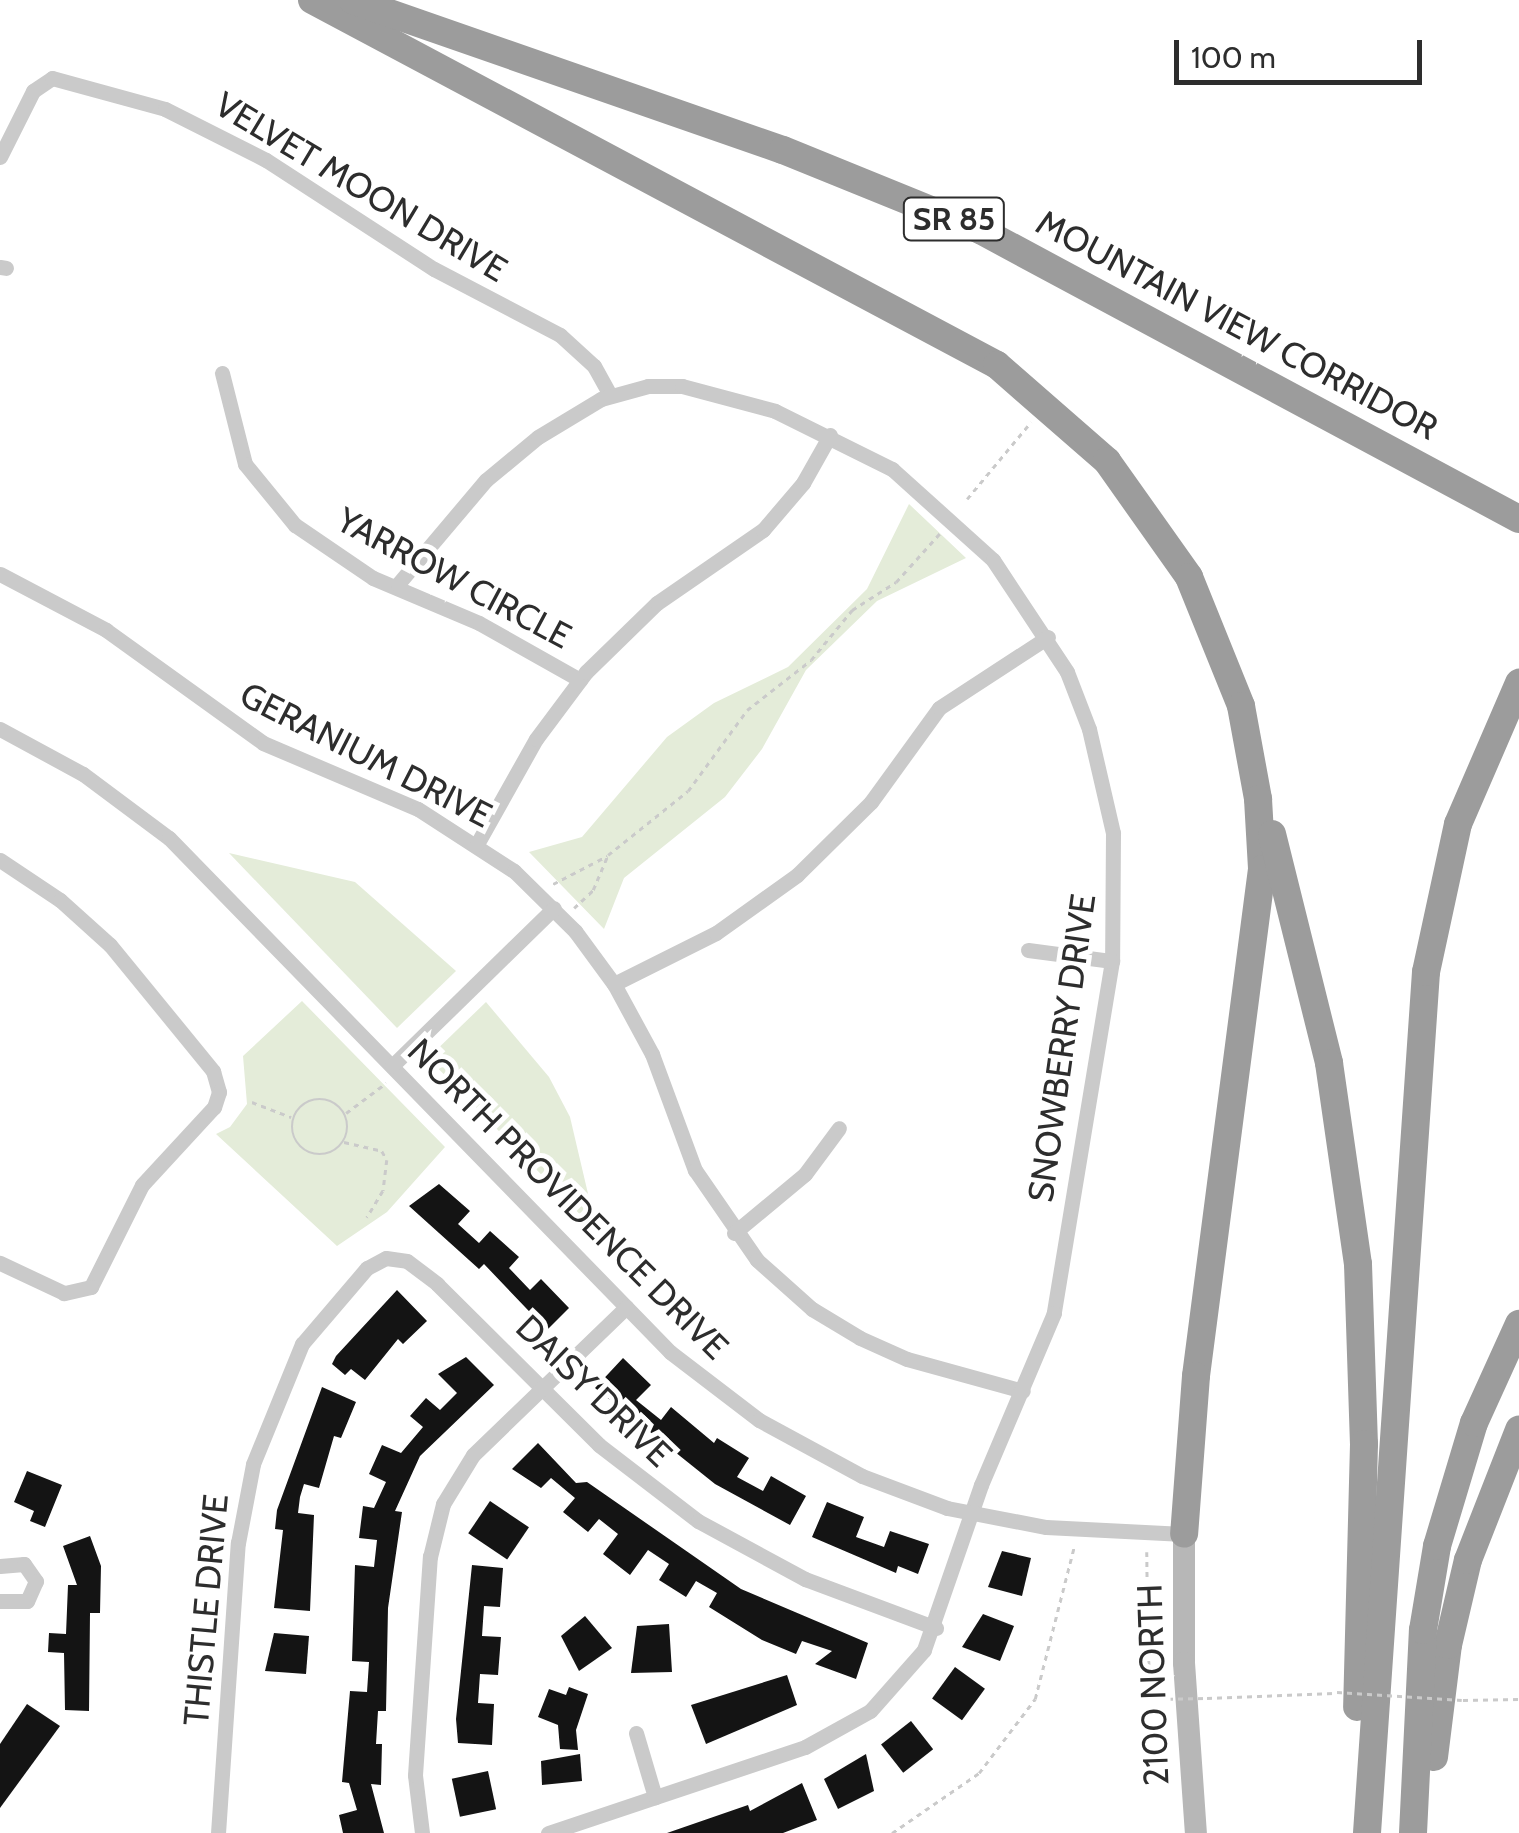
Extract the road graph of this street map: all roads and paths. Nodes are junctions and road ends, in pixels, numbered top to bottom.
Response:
1 (312, 0) edge
2 (352, 0) edge
3 (0, 157) edge
4 (222, 373) dead end
5 (610, 395) junction
6 (1036, 418) dead end
7 (830, 435) junction
8 (967, 499) dead end
9 (1519, 519) edge
10 (948, 524) dead end
11 (0, 574) edge
12 (398, 584) junction
13 (1048, 637) junction
14 (580, 680) junction
15 (1519, 683) edge
16 (0, 729) edge
17 (1249, 740) junction
18 (477, 844) junction
19 (608, 855) junction
20 (0, 860) edge
21 (552, 885) dead end
22 (554, 908) junction
23 (574, 908) dead end
24 (1028, 950) dead end
25 (1112, 961) junction
26 (614, 984) junction
27 (392, 1066) junction
28 (386, 1083) dead end
29 (252, 1102) dead end
30 (345, 1114) junction
31 (293, 1118) junction
32 (839, 1128) dead end
33 (344, 1142) junction
34 (367, 1218) dead end
35 (734, 1233) junction
36 (386, 1258) joint
37 (0, 1263) edge
38 (626, 1306) junction
39 (1519, 1324) edge
40 (542, 1388) junction
41 (1023, 1391) junction
42 (1519, 1430) edge
43 (970, 1514) junction
44 (1184, 1534) junction
45 (1074, 1547) dead end
46 (1147, 1552) dead end
47 (0, 1566) edge
48 (0, 1602) edge
49 (936, 1628) junction
50 (1519, 1699) edge
51 (636, 1733) dead end
52 (655, 1798) junction
53 (218, 1833) edge
54 (422, 1833) edge
55 (548, 1833) edge
56 (892, 1833) edge
57 (1196, 1833) edge
58 (1352, 1833) edge
59 (1367, 1833) edge
60 (1413, 1833) edge
61 (1428, 1833) edge

1 - 17 highway
2 - 9 highway, MOUNTAIN VIEW CORRIDOR / SR 85
3 - 5 street, VELVET MOON DRIVE
4 - 12 street, YARROW CIRCLE
5 - 7 street, SNOWBERRY DRIVE
5 - 12 street, SNOWBERRY DRIVE
6 - 8 path
7 - 13 street, SNOWBERRY DRIVE
7 - 14 street
10 - 19 path
11 - 18 street, GERANIUM DRIVE
12 - 14 street, YARROW CIRCLE
13 - 25 street, SNOWBERRY DRIVE
13 - 26 street
14 - 18 street
15 - 59 highway
16 - 27 street, NORTH PROVIDENCE DRIVE
17 - 44 highway
17 - 58 highway
18 - 22 street, GERANIUM DRIVE
19 - 21 path
19 - 23 path
20 - 37 street
22 - 26 street, GERANIUM DRIVE
22 - 27 street
24 - 25 street
25 - 41 street, SNOWBERRY DRIVE
26 - 35 street, GERANIUM DRIVE
27 - 38 street, NORTH PROVIDENCE DRIVE
28 - 30 path
29 - 31 path
30 - 31 path
30 - 33 path
31 - 33 path
32 - 35 street
33 - 34 path
35 - 41 street, GERANIUM DRIVE
36 - 40 street, DAISY DRIVE
36 - 53 street, THISTLE DRIVE
38 - 40 street
38 - 43 street, NORTH PROVIDENCE DRIVE
39 - 60 highway
40 - 49 street, DAISY DRIVE
40 - 54 street
41 - 43 street, SNOWBERRY DRIVE
42 - 61 highway
43 - 44 street, NORTH PROVIDENCE DRIVE
43 - 49 street, SNOWBERRY DRIVE
44 - 57 main road, 2100 NORTH
45 - 56 path
46 - 50 path, bridge
47 - 48 street
49 - 52 street, SNOWBERRY DRIVE
51 - 52 street
52 - 55 street, SNOWBERRY DRIVE

